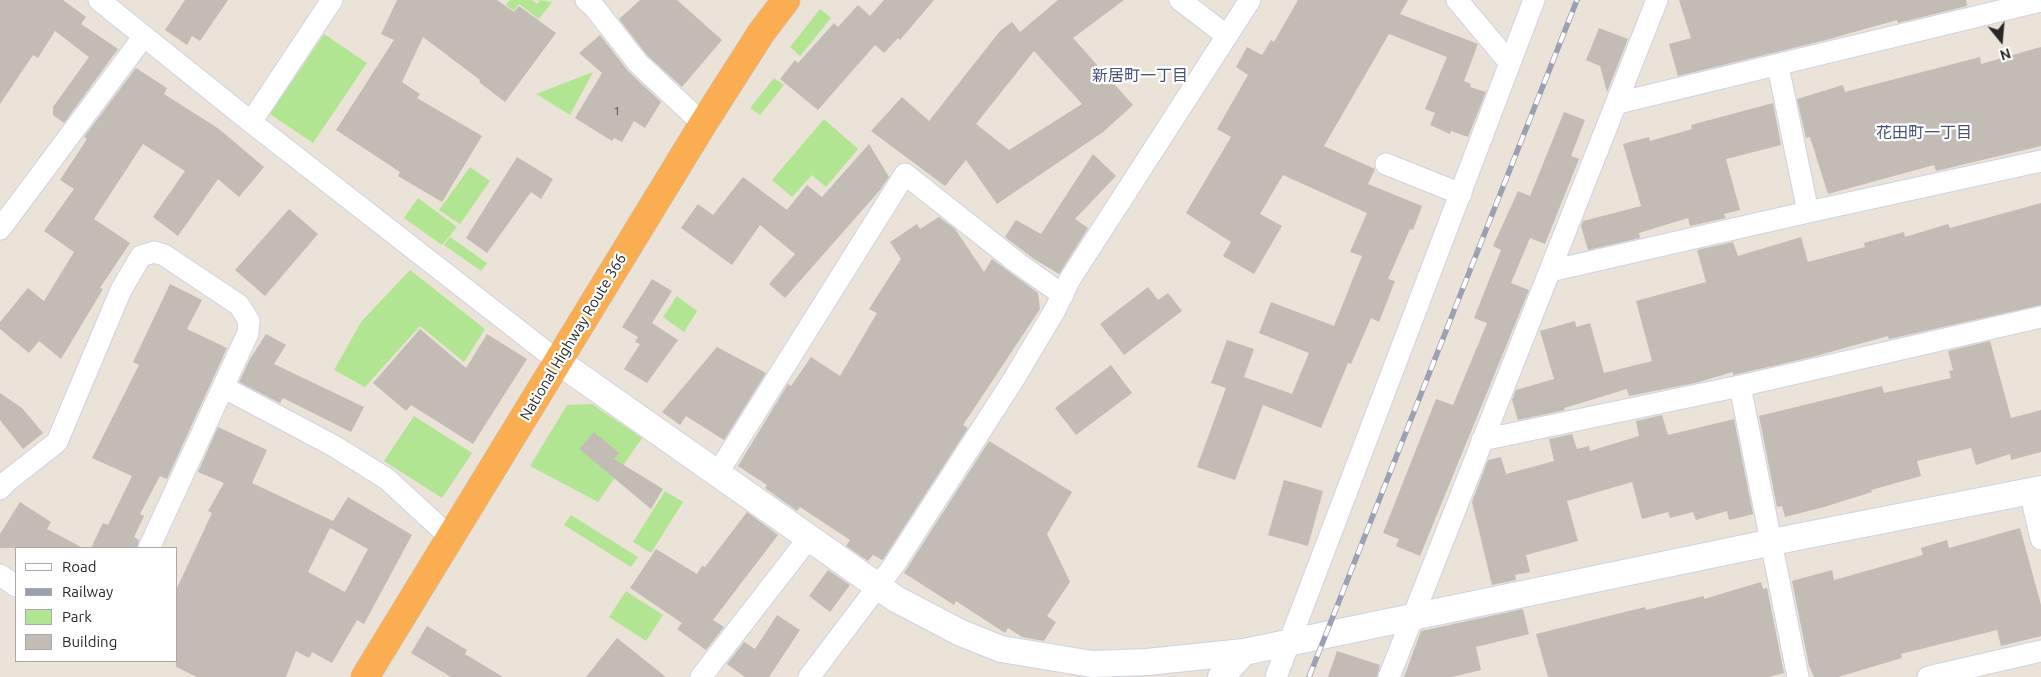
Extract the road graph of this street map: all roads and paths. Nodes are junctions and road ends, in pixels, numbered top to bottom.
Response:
1 (100, 0) edge
2 (332, 0) edge
3 (586, 0) edge
4 (786, 0) edge
5 (1180, 0) edge
6 (1250, 0) edge
7 (1457, 0) edge
8 (1534, 0) edge
9 (1657, 0) edge
10 (2041, 2) edge
11 (1999, 5) edge
12 (125, 8) edge
13 (144, 36) junction
14 (1228, 36) junction
15 (1509, 62) junction
16 (1778, 66) junction
17 (1618, 103) junction
18 (251, 122) junction
19 (703, 124) junction
20 (2041, 161) edge
21 (1386, 164) dead end
22 (1461, 194) junction
23 (1808, 212) junction
24 (0, 229) edge
25 (1550, 271) junction
26 (1062, 295) junction
27 (2041, 317) edge
28 (559, 362) junction
29 (1740, 386) junction
30 (223, 387) junction
31 (1482, 440) junction
32 (717, 474) junction
33 (0, 489) edge
34 (2036, 490) edge
35 (451, 538) junction
36 (808, 538) junction
37 (2041, 539) edge
38 (1771, 543) junction
39 (149, 547) edge
40 (0, 575) edge
41 (15, 585) edge
42 (877, 586) junction
43 (1412, 618) junction
44 (1290, 642) junction
45 (2041, 651) edge
46 (1244, 652) junction
47 (365, 677) edge
48 (701, 677) edge
49 (809, 677) edge
50 (1221, 677) edge
51 (1276, 677) edge
52 (1389, 677) edge
53 (1798, 677) edge
54 (1928, 677) edge

1 - 12 street
2 - 18 street
3 - 19 street
4 - 19 highway, National Highway Route 366
5 - 14 street
6 - 14 street
7 - 15 street
8 - 15 street
9 - 17 street
10 - 11 street
11 - 16 street
12 - 13 street
13 - 18 street
13 - 24 street
14 - 26 street
15 - 22 street
16 - 17 street
16 - 23 street
17 - 25 street
18 - 28 street
19 - 28 highway, National Highway Route 366
20 - 23 street
21 - 22 street
22 - 44 street
23 - 25 street
25 - 31 street
26 - 32 street
26 - 42 street
27 - 29 street
28 - 32 street
28 - 35 highway, National Highway Route 366
29 - 31 street
29 - 38 street
30 - 33 street
30 - 35 street
30 - 39 street
31 - 43 street
32 - 36 street
34 - 37 street
34 - 38 street
35 - 47 highway, National Highway Route 366
36 - 42 street
36 - 48 street
38 - 43 street
38 - 53 street
40 - 41 street
42 - 46 street
42 - 49 street
43 - 44 street
43 - 52 street
44 - 46 street
44 - 51 street
45 - 54 street
46 - 50 street

